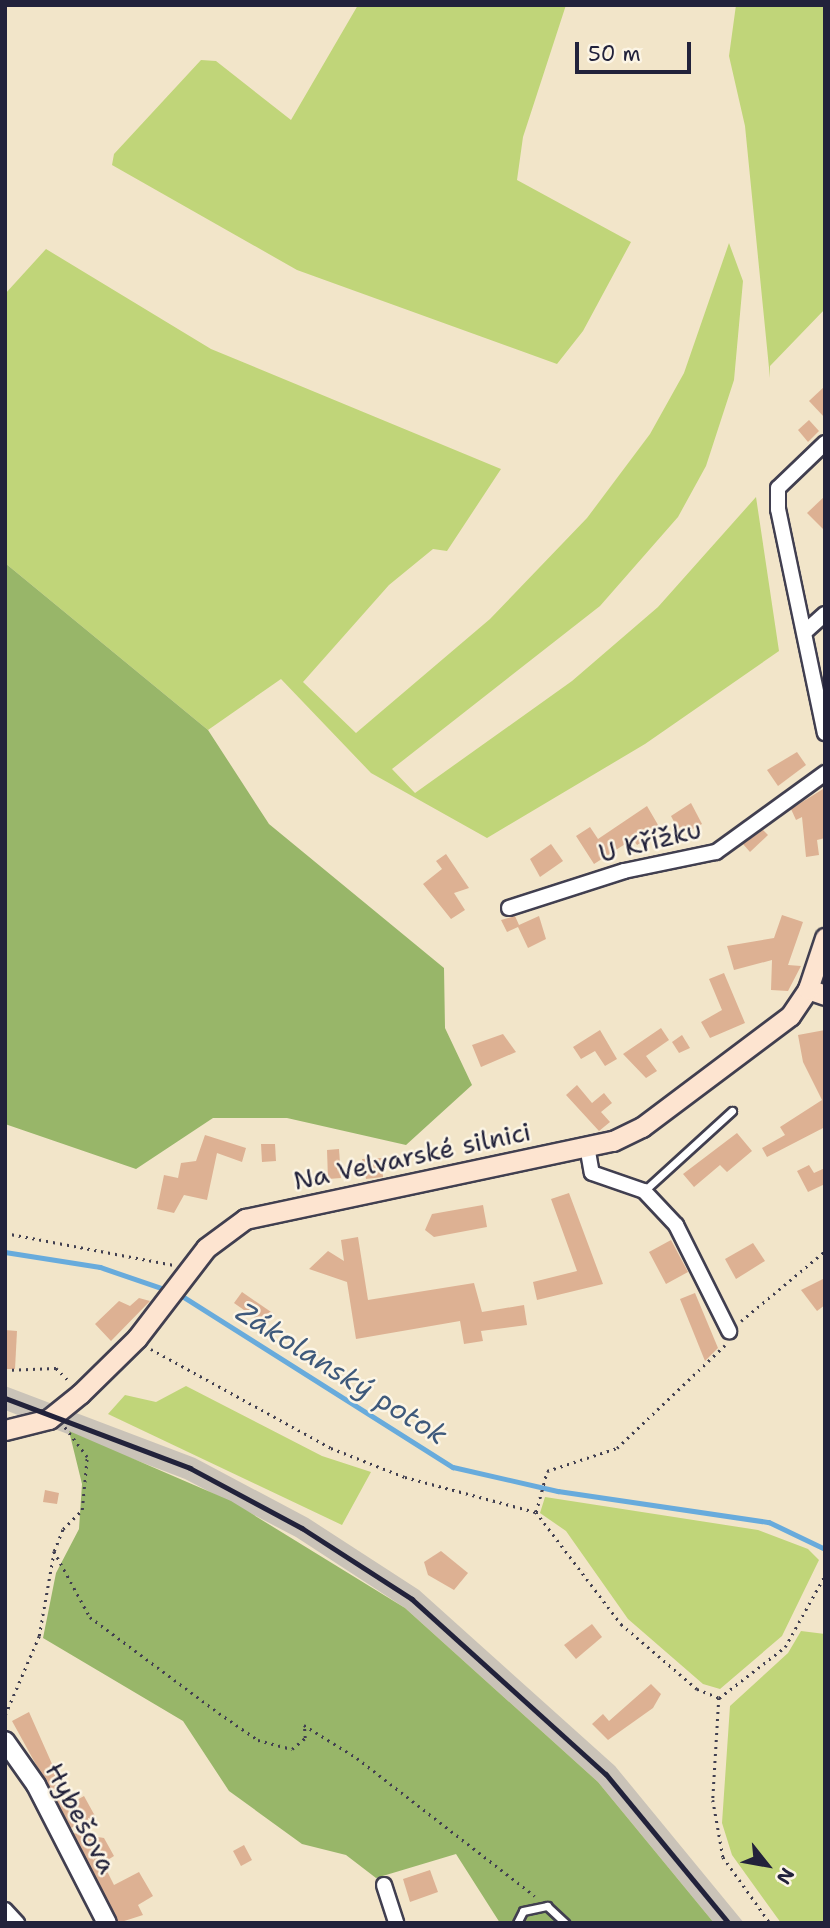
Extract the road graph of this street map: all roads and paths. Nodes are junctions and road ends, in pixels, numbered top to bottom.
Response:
1 (825, 443) edge
2 (825, 614) edge
3 (807, 630) junction
4 (825, 733) edge
5 (825, 773) edge
6 (509, 908) dead end
7 (825, 938) edge
8 (816, 992) edge
9 (732, 1111) dead end
10 (587, 1146) junction
11 (644, 1191) junction
12 (5, 1233) edge
13 (825, 1251) edge
14 (184, 1273) junction
15 (729, 1331) junction
16 (137, 1338) junction
17 (5, 1370) edge
18 (80, 1394) junction
19 (48, 1419) junction
20 (5, 1430) edge
21 (537, 1512) junction
22 (54, 1551) junction
23 (825, 1575) edge
24 (719, 1698) junction
25 (5, 1715) edge
26 (5, 1741) edge
27 (384, 1885) dead end
28 (547, 1906) junction
29 (5, 1910) edge
30 (17, 1923) edge
31 (107, 1923) edge
32 (396, 1923) edge
33 (517, 1923) edge
34 (565, 1923) edge
35 (770, 1923) edge

1 - 3 street
2 - 3 street
3 - 4 street
5 - 6 street, U Křížku
7 - 8 main road, Na Velvarské silnici
8 - 10 main road, Na Velvarské silnici
9 - 11 lane
10 - 11 street
10 - 14 main road, Na Velvarské silnici
11 - 15 street
12 - 14 path
13 - 15 path
14 - 16 main road, Na Velvarské silnici
15 - 21 path
16 - 18 main road, Na Velvarské silnici
16 - 21 path
17 - 18 path
18 - 19 main road, Na Velvarské silnici
19 - 20 main road, Na Velvarské silnici
19 - 22 path
21 - 24 path
22 - 25 path
22 - 28 path
23 - 24 path
24 - 35 path
26 - 31 street, Hybešova
27 - 32 street
28 - 33 lane
28 - 34 lane
29 - 30 street

